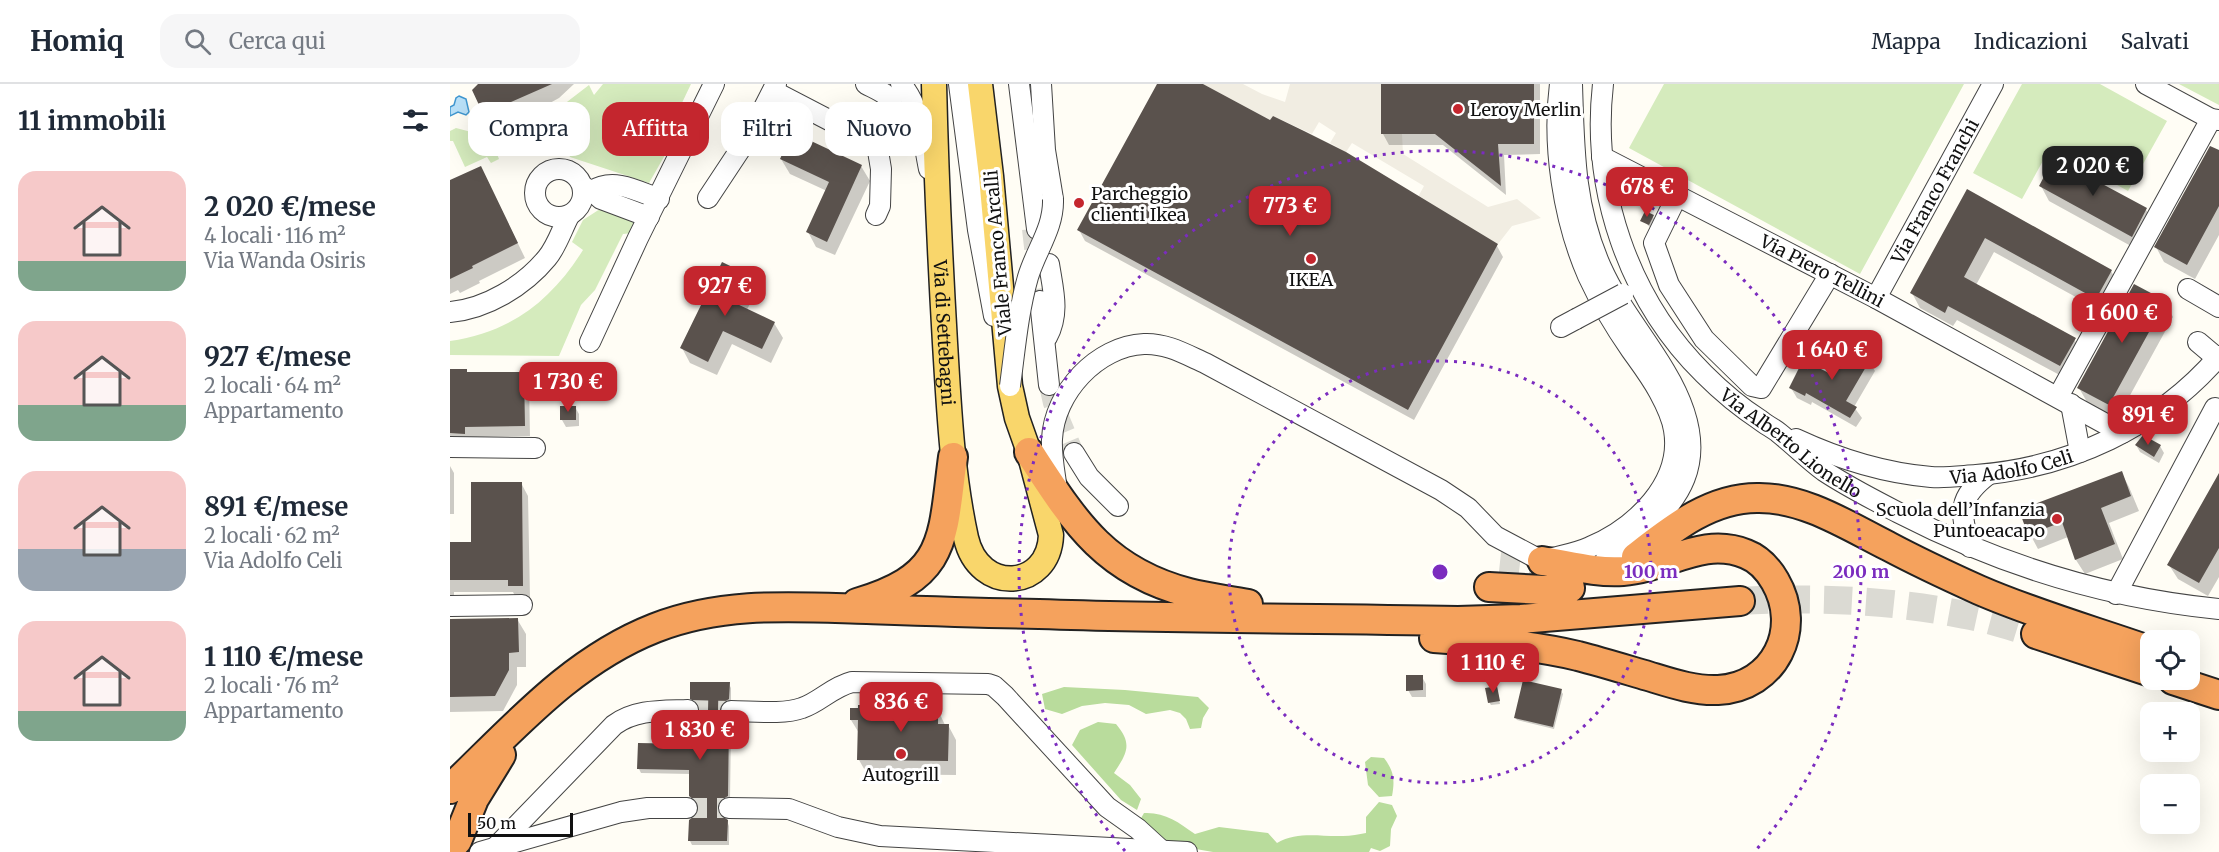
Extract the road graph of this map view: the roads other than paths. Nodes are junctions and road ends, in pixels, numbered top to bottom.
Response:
1 (714, 84) edge
2 (866, 84) edge
3 (901, 84) edge
4 (934, 84) edge
5 (958, 84) edge
6 (980, 84) edge
7 (1014, 84) edge
8 (1019, 84) edge
9 (1033, 84) edge
10 (1041, 84) edge
11 (1603, 84) edge
12 (1993, 84) edge
13 (2146, 84) edge
14 (775, 87) edge
15 (1570, 88) edge
16 (891, 102) edge
17 (825, 115) edge
18 (2215, 120) edge
19 (1045, 149) junction
20 (879, 156) edge
21 (1602, 157) junction
22 (588, 189) junction
23 (1677, 196) junction
24 (659, 198) junction
25 (708, 198) dead end
26 (937, 207) junction
27 (876, 215) dead end
28 (569, 216) junction
29 (649, 217) junction
30 (1049, 264) dead end
31 (1830, 274) junction
32 (1632, 289) junction
33 (2188, 290) dead end
34 (1876, 298) junction
35 (1040, 301) tunnel mouth
36 (2219, 306) edge
37 (450, 312) edge
38 (1569, 323) dead end
39 (590, 342) dead end
40 (2198, 342) dead end
41 (1044, 343) junction
42 (2218, 357) edge
43 (1049, 385) tunnel mouth
44 (1010, 386) junction
45 (2186, 388) junction
46 (2065, 400) junction
47 (2217, 409) edge
48 (1777, 431) junction
49 (2122, 433) junction
50 (450, 447) edge
51 (535, 448) dead end
52 (1029, 452) junction
53 (1074, 453) tunnel mouth
54 (2080, 453) junction
55 (952, 458) junction
56 (1989, 474) junction
57 (1057, 496) junction
58 (1118, 506) dead end
59 (1970, 547) junction
60 (1636, 557) dead end
61 (1606, 558) dead end
62 (1542, 561) junction
63 (1489, 587) dead end
64 (1570, 588) dead end
65 (2116, 594) junction
66 (1740, 601) tunnel mouth
67 (522, 605) dead end
68 (450, 606) edge
69 (839, 608) junction
70 (2219, 609) edge
71 (1054, 615) junction
72 (1317, 618) junction
73 (2036, 634) tunnel mouth
74 (2140, 647) edge
75 (2140, 668) edge
76 (548, 694) junction
77 (688, 710) tunnel mouth
78 (731, 711) tunnel mouth
79 (450, 789) edge
80 (687, 808) tunnel mouth
81 (729, 808) tunnel mouth
82 (478, 847) edge
83 (1161, 850) junction
84 (1187, 852) edge

1 - 24 street
2 - 16 street
3 - 26 street
4 - 26 main road
5 - 44 street
6 - 44 main road, Viale Franco Arcalli
7 - 8 street
9 - 19 street
10 - 19 street
11 - 21 street, Via Alberto Lionello
12 - 34 street, Via Franco Franchi
13 - 18 street
14 - 17 street
14 - 25 street
15 - 61 street
15 - 62 street
18 - 46 street
19 - 44 street, bridge
20 - 27 street
21 - 23 street, Via Piero Tellini
21 - 32 street, Via Alberto Lionello
22 - 24 street
22 - 28 street
22 - 28 street
22 - 29 street
23 - 31 street, Via Piero Tellini
23 - 31 street
24 - 29 street
26 - 55 main road, Via di Settebagni
28 - 37 street
29 - 39 street
30 - 41 street
31 - 34 street, Via Piero Tellini
32 - 38 street, bridge
32 - 48 street, Via Alberto Lionello
33 - 36 street
34 - 46 street, Via Piero Tellini
35 - 41 street
40 - 42 street
41 - 43 street
42 - 45 street, Via Adolfo Celi
44 - 52 main road, Viale Franco Arcalli
45 - 47 street
45 - 49 street, Via Adolfo Celi
46 - 49 street, Via Piero Tellini
46 - 54 street
47 - 65 street
48 - 56 street, Via Adolfo Celi
48 - 59 street, Via Alberto Lionello
49 - 54 street, Via Adolfo Celi
50 - 51 street
52 - 55 main road, Via di Settebagni
52 - 57 highway
53 - 58 street
54 - 56 street, Via Adolfo Celi
55 - 69 highway
56 - 59 street
57 - 62 street
57 - 72 highway
59 - 65 street, Via Alberto Lionello
60 - 74 highway
62 - 71 highway
63 - 64 highway
65 - 70 street, Via Alberto Lionello
66 - 72 highway
67 - 68 street
69 - 71 highway
69 - 76 highway
71 - 72 highway
73 - 75 highway
76 - 79 highway
76 - 82 highway
77 - 82 street
78 - 83 street
80 - 82 street
81 - 83 street
83 - 84 street

